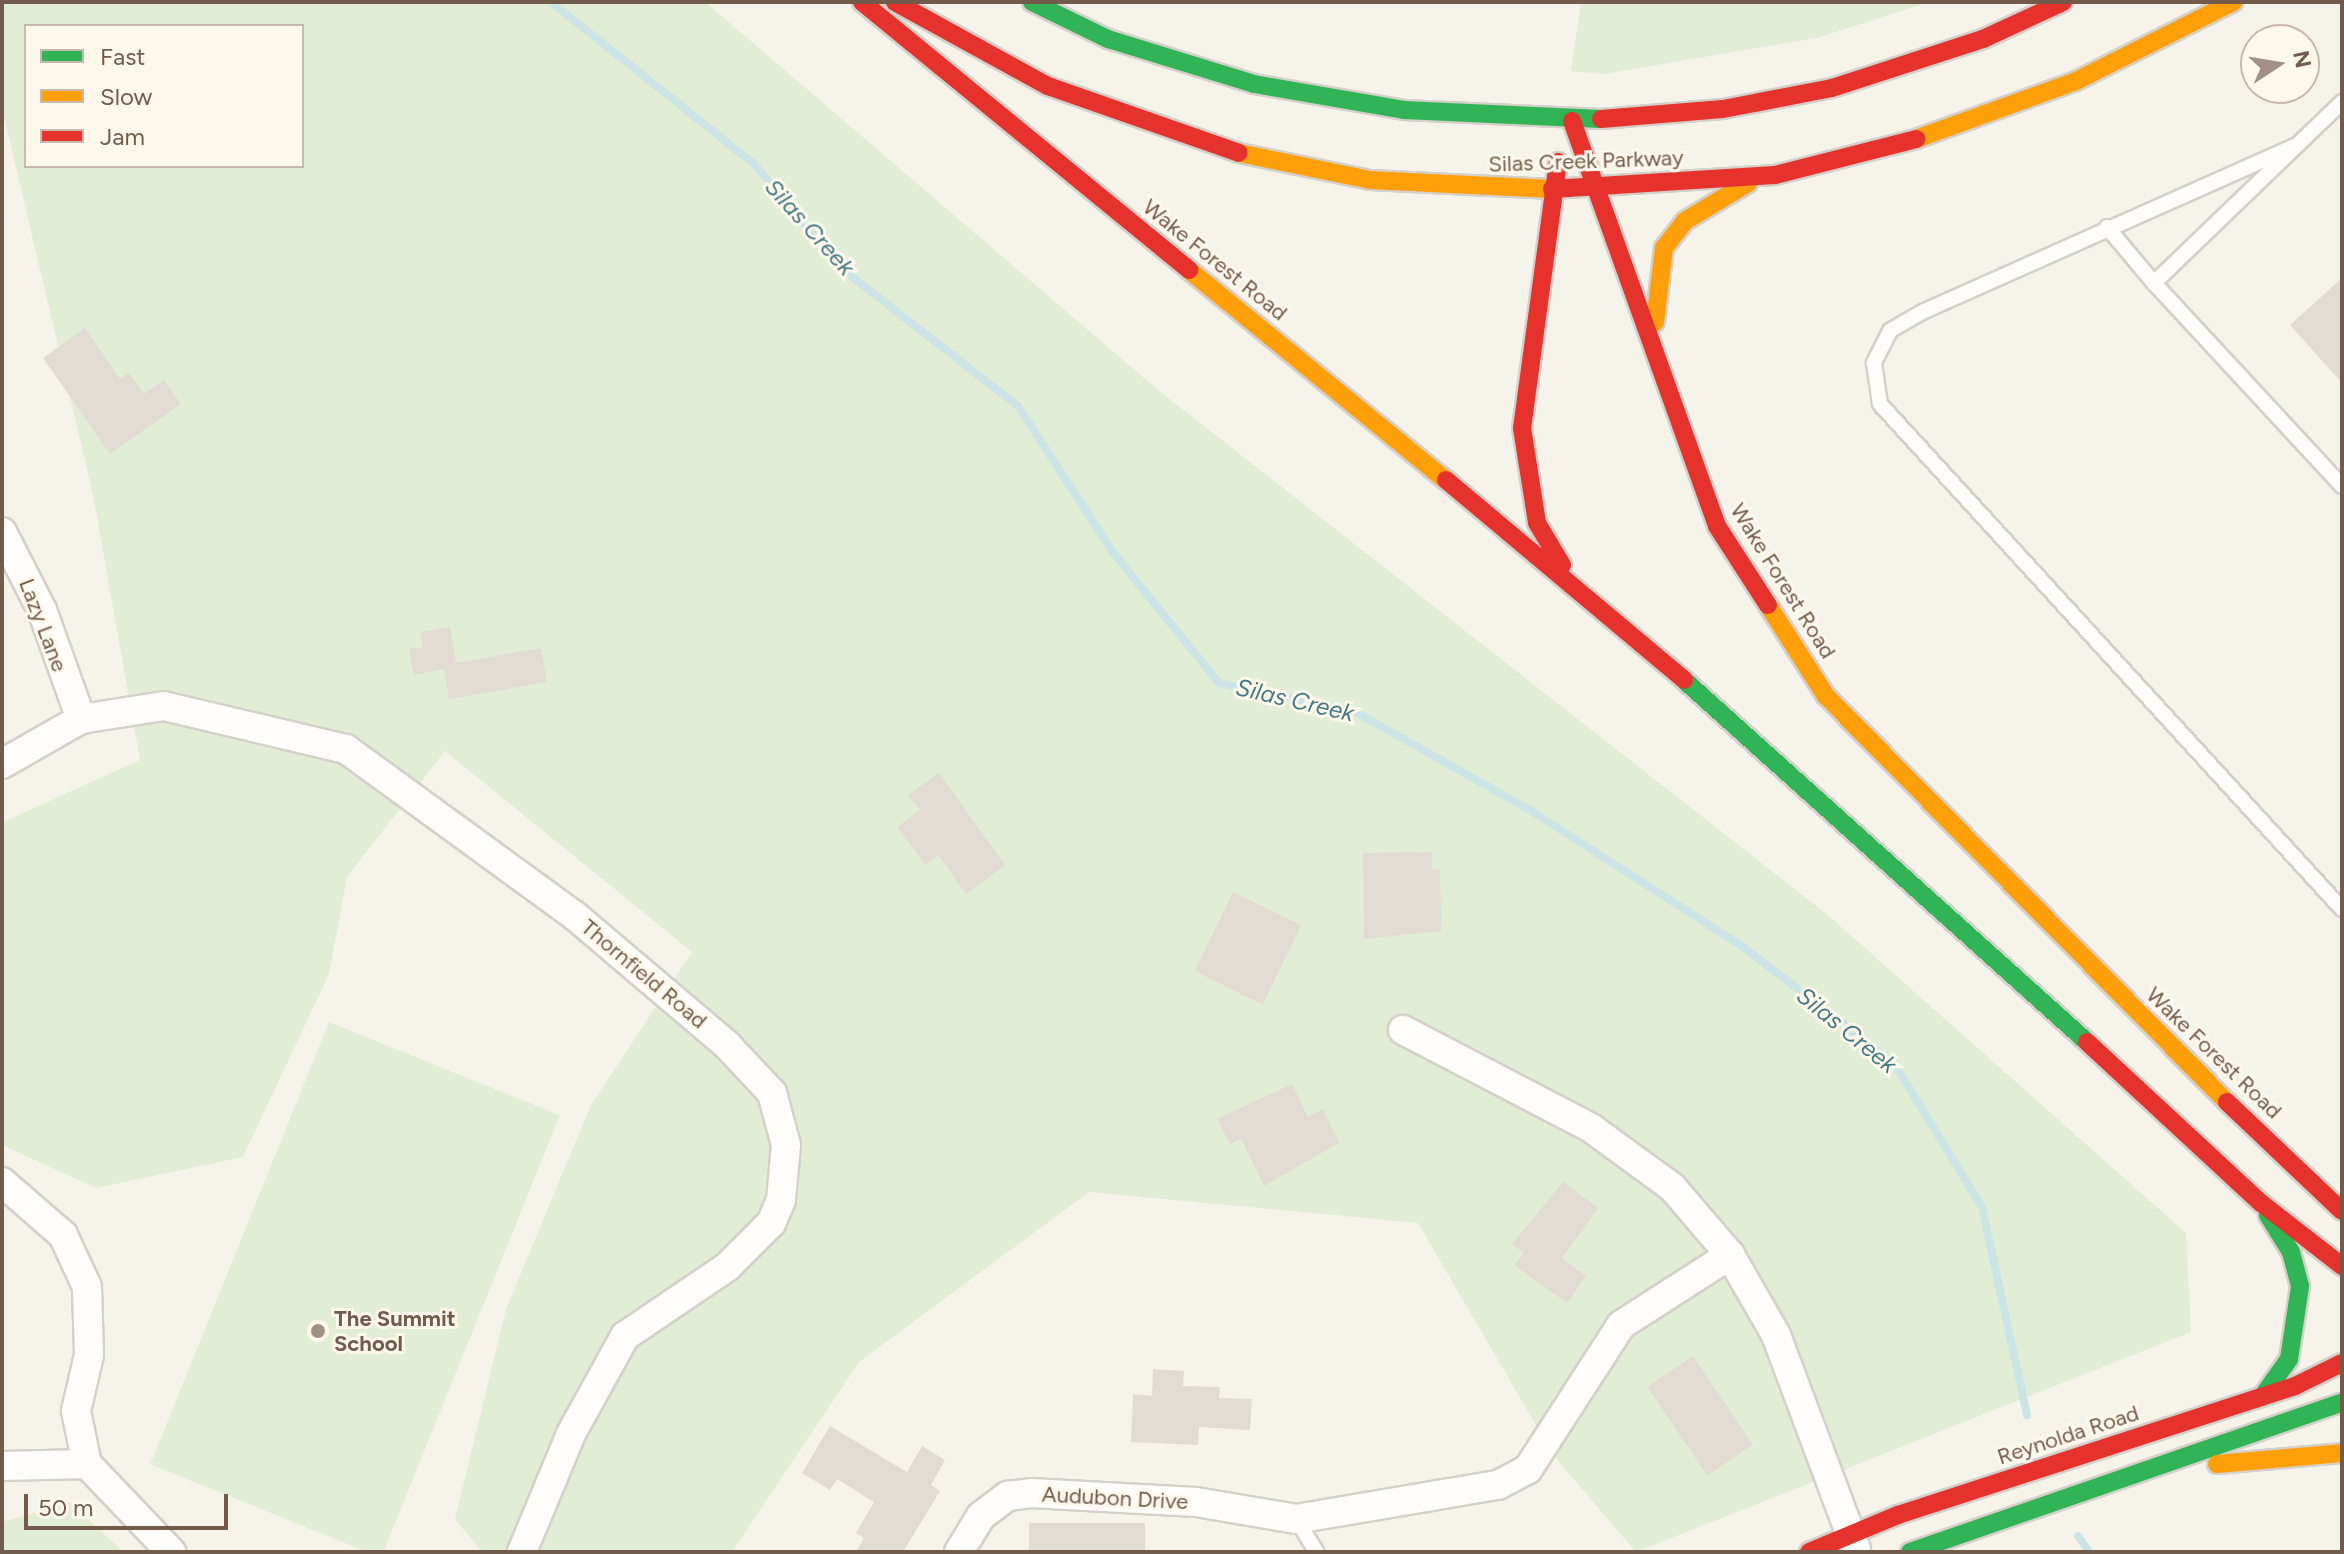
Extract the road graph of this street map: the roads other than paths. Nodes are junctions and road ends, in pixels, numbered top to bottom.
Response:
1 (862, 2) edge
2 (895, 2) edge
3 (1032, 2) edge
4 (2063, 2) edge
5 (2233, 2) edge
6 (2342, 102) edge
7 (1572, 121) junction
8 (2295, 146) junction
9 (1762, 176) junction
10 (1600, 188) junction
11 (1549, 190) junction
12 (2107, 227) junction
13 (2154, 283) junction
14 (1657, 353) junction
15 (2342, 486) edge
16 (2, 532) edge
17 (1575, 586) junction
18 (81, 719) junction
19 (2, 764) edge
20 (2342, 909) edge
21 (1403, 1030) dead end
22 (2305, 1174) junction
23 (2, 1182) edge
24 (2342, 1193) edge
25 (2261, 1203) junction
26 (2342, 1211) edge
27 (1730, 1255) junction
28 (2342, 1266) edge
29 (2342, 1363) edge
30 (2262, 1397) junction
31 (2342, 1402) edge
32 (2342, 1453) edge
33 (87, 1464) junction
34 (2, 1466) edge
35 (2155, 1470) junction
36 (1296, 1519) junction
37 (1854, 1543) edge
38 (171, 1552) edge
39 (522, 1552) edge
40 (959, 1552) edge
41 (1317, 1552) edge
42 (1809, 1552) edge
43 (1910, 1552) edge

1 - 17 main road, Wake Forest Road
2 - 11 main road, Silas Creek Parkway
3 - 7 main road, Silas Creek Parkway
4 - 7 main road, Silas Creek Parkway
5 - 9 main road, Silas Creek Parkway
6 - 8 lane
7 - 10 main road, Wake Forest Road
7 - 11 main road, Wake Forest Road
8 - 12 lane
8 - 13 lane
9 - 10 main road, Silas Creek Parkway
9 - 14 main road
10 - 11 main road, Silas Creek Parkway
10 - 14 main road, Wake Forest Road
11 - 17 main road, Wake Forest Road
12 - 13 lane
12 - 20 lane
13 - 15 lane
14 - 22 main road, Wake Forest Road
16 - 18 street, Lazy Lane
17 - 25 main road, Wake Forest Road
18 - 19 street, Thornfield Road
18 - 39 street, Thornfield Road
21 - 27 street
22 - 24 main road
22 - 26 main road, Wake Forest Road
23 - 33 street
25 - 28 main road, Wake Forest Road
25 - 30 main road
27 - 36 street, Audubon Drive
27 - 37 street
29 - 30 main road, Reynolda Road
30 - 37 main road, Reynolda Road
31 - 35 main road
32 - 35 main road
33 - 34 street
33 - 38 street
35 - 43 main road
36 - 40 street, Audubon Drive
36 - 41 lane
37 - 42 main road, Reynolda Road

